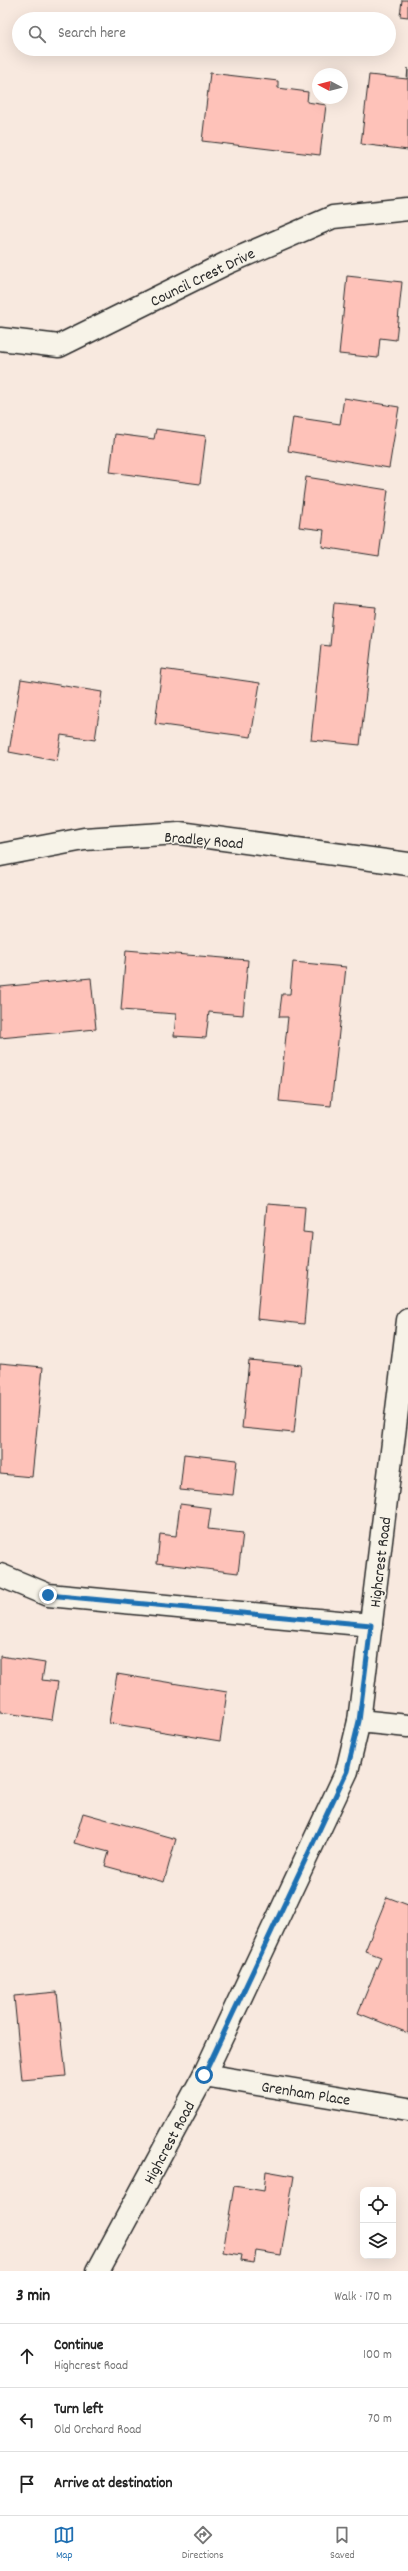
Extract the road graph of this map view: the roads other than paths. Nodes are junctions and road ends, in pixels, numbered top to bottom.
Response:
1 (408, 209) edge
2 (0, 339) edge
3 (0, 855) edge
4 (408, 864) edge
5 (408, 1320) edge
6 (0, 1575) edge
7 (371, 1625) junction
8 (359, 1721) junction
9 (408, 1726) edge
10 (204, 2075) junction
11 (408, 2109) edge
12 (98, 2271) edge

1 - 2 street, Council Crest Drive
3 - 4 street, Bradley Road
5 - 7 street, Highcrest Road
6 - 7 street
7 - 8 street, Highcrest Road
8 - 9 street
8 - 10 street, Highcrest Road
10 - 11 street, Grenham Place
10 - 12 street, Highcrest Road

